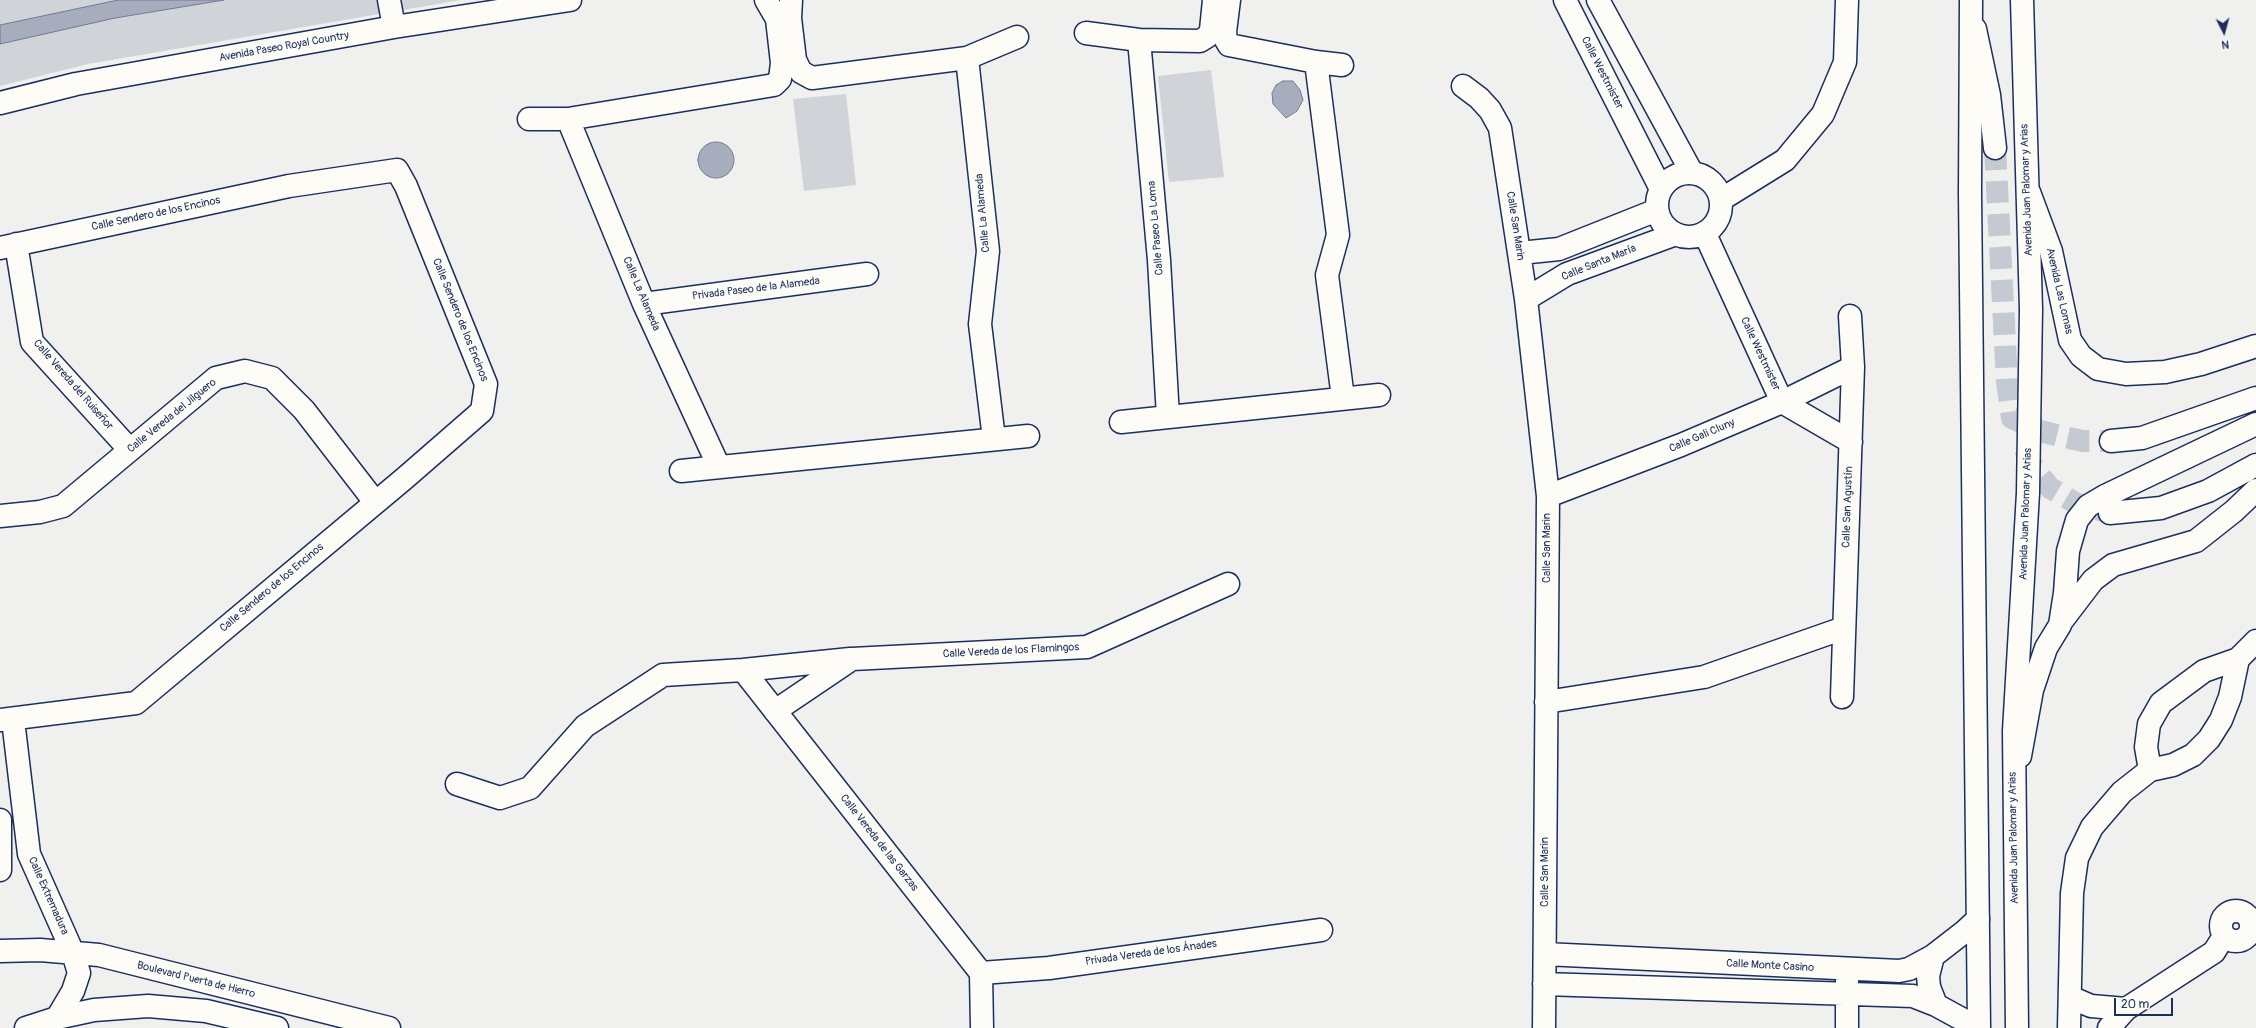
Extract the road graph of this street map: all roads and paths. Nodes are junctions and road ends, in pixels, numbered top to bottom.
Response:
1 (564, 0) edge
2 (766, 0) edge
3 (791, 0) edge
4 (1214, 0) edge
5 (1230, 0) edge
6 (1565, 0) edge
7 (1598, 0) edge
8 (1847, 0) edge
9 (2022, 0) edge
10 (390, 3) edge
11 (1971, 5) edge
12 (394, 27) junction
13 (1086, 33) dead end
14 (1017, 37) dead end
15 (1139, 40) junction
16 (967, 58) junction
17 (1316, 62) junction
18 (1342, 65) dead end
19 (1463, 86) dead end
20 (0, 103) edge
21 (529, 119) dead end
22 (568, 119) junction
23 (1995, 148) tunnel mouth
24 (1692, 173) junction
25 (2026, 187) junction
26 (1722, 199) junction
27 (1659, 200) junction
28 (1676, 234) junction
29 (1705, 234) junction
30 (8, 246) edge
31 (1559, 249) junction
32 (1520, 253) junction
33 (867, 274) dead end
34 (1567, 274) junction
35 (1526, 299) junction
36 (644, 304) junction
37 (1850, 316) dead end
38 (2256, 346) edge
39 (1853, 367) junction
40 (1379, 395) dead end
41 (1343, 398) junction
42 (2256, 398) edge
43 (1782, 402) junction
44 (1168, 417) junction
45 (1121, 422) dead end
46 (2256, 424) edge
47 (1028, 436) dead end
48 (994, 439) junction
49 (2111, 441) tunnel mouth
50 (1851, 442) junction
51 (130, 450) junction
52 (2256, 465) edge
53 (719, 467) junction
54 (681, 471) dead end
55 (2256, 490) edge
56 (1548, 496) junction
57 (375, 502) junction
58 (2110, 513) tunnel mouth
59 (0, 516) edge
60 (1228, 584) dead end
61 (2060, 625) junction
62 (1844, 628) junction
63 (2256, 642) edge
64 (852, 659) junction
65 (2238, 659) junction
66 (743, 670) junction
67 (1842, 697) dead end
68 (1546, 702) junction
69 (775, 711) junction
70 (6, 720) edge
71 (2150, 770) junction
72 (457, 784) dead end
73 (2013, 790) junction
74 (0, 828) edge
75 (25, 829) junction
76 (0, 870) edge
77 (1978, 918) junction
78 (1321, 930) dead end
79 (2224, 936) dead end
80 (0, 952) edge
81 (73, 953) junction
82 (1544, 954) junction
83 (1932, 956) junction
84 (1847, 970) junction
85 (981, 973) junction
86 (1544, 984) junction
87 (1847, 993) junction
88 (2070, 997) junction
89 (1936, 1005) junction
90 (2126, 1009) junction
91 (57, 1018) junction
92 (26, 1028) edge
93 (277, 1028) edge
94 (389, 1028) edge
95 (982, 1028) edge
96 (1544, 1028) edge
97 (1847, 1028) edge
98 (1979, 1028) edge
99 (2017, 1028) edge
100 (2069, 1028) edge
101 (2109, 1028) edge

1 - 12 street, Avenida Paseo Royal Country
2 - 22 street
3 - 16 street
4 - 15 street
5 - 17 street
6 - 27 street, Calle Westmister
7 - 24 street
8 - 26 street
9 - 25 street, Avenida Juan Palomar y Arias
10 - 12 street
11 - 23 street
11 - 77 street
12 - 20 street, Avenida Paseo Royal Country
13 - 15 street
14 - 16 street
15 - 44 street, Calle Paseo La Loma
16 - 48 street, Calle La Alameda
17 - 18 street
17 - 41 street
19 - 32 street, Calle San Marin
21 - 22 street
22 - 36 street, Calle La Alameda
24 - 26 street
24 - 27 street
25 - 38 street, Avenida Las Lomas
25 - 73 street, Avenida Juan Palomar y Arias
26 - 29 street
27 - 28 street
27 - 31 street
28 - 29 street
28 - 34 street, Calle Santa María
29 - 43 street, Calle Westmister
30 - 51 street, Calle Vereda del Ruiseñor
30 - 57 street, Calle Sendero de los Encinos
31 - 32 street
31 - 34 street
32 - 35 street, Calle San Marin
33 - 36 street, Privada Paseo de la Alameda
34 - 35 street, Calle Santa María
35 - 56 street, Calle San Marin
36 - 53 street, Calle La Alameda
37 - 39 street, Calle San Agustín
39 - 43 street, Calle Gali Cluny
39 - 50 street, Calle San Agustín
40 - 41 street
41 - 44 street
42 - 49 street
43 - 50 street, Calle Westmister
43 - 56 street, Calle Gali Cluny
44 - 45 street
46 - 61 street
47 - 48 street
48 - 53 street
50 - 62 street, Calle San Agustín
51 - 57 street, Calle Vereda del Jilguero
51 - 59 street, Calle Vereda del Jilguero
52 - 58 street
53 - 54 street
55 - 61 street
56 - 68 street, Calle San Marin
57 - 70 street, Calle Sendero de los Encinos
60 - 64 street, Calle Vereda de los Flamingos
61 - 73 street
62 - 67 street, Calle San Agustín
62 - 68 street
63 - 65 street
64 - 66 street, Calle Vereda de los Flamingos
64 - 69 street
65 - 71 street
65 - 71 street
66 - 69 street, Calle Vereda de las Garzas
66 - 72 street
68 - 82 street, Calle San Marin
69 - 85 street, Calle Vereda de las Garzas
70 - 75 street, Calle Extremadura
71 - 88 street
73 - 99 street, Avenida Juan Palomar y Arias
74 - 75 street
74 - 76 street
75 - 81 street, Calle Extremadura
77 - 83 street, Calle Monte Casino
77 - 98 street
78 - 85 street, Privada Vereda de los Ánades
79 - 90 street
80 - 81 street, Boulevard Puerta de Hierro
81 - 91 street, Calle Extremadura
81 - 94 street, Boulevard Puerta de Hierro
82 - 84 street, Calle Monte Casino
82 - 86 street, Calle San Marin
83 - 84 street, Calle Monte Casino
83 - 89 street
84 - 87 street
85 - 95 street
86 - 87 street
86 - 96 street, Calle San Marin
87 - 89 street
87 - 97 street
88 - 90 street
88 - 100 street
89 - 98 street
90 - 101 street
91 - 92 street
91 - 93 street

